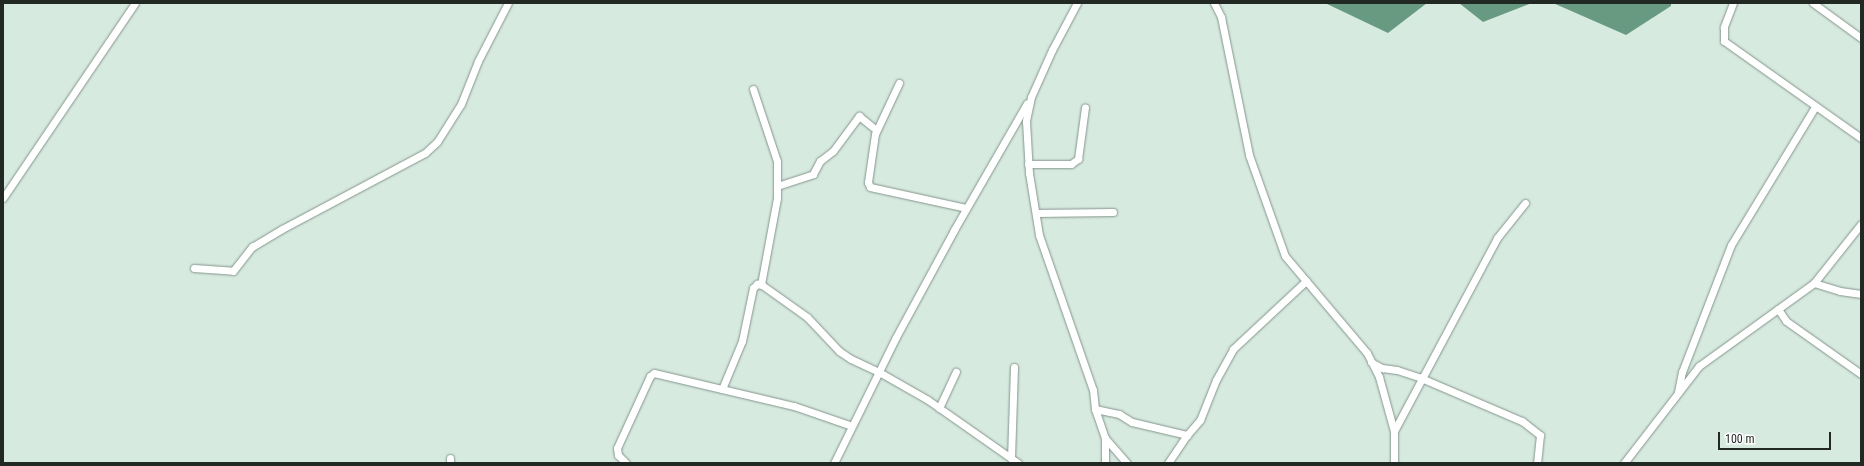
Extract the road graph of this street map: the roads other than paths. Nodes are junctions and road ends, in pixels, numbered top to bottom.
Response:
1 (135, 3) edge
2 (508, 3) edge
3 (1077, 3) edge
4 (1214, 3) edge
5 (1733, 3) edge
6 (1813, 3) edge
7 (1861, 38) edge
8 (899, 83) dead end
9 (753, 89) dead end
10 (1031, 97) junction
11 (1085, 107) dead end
12 (1815, 107) junction
13 (876, 130) junction
14 (1861, 138) edge
15 (1028, 164) junction
16 (777, 186) junction
17 (3, 198) edge
18 (1525, 203) dead end
19 (966, 208) junction
20 (1113, 212) dead end
21 (1036, 213) junction
22 (1861, 224) edge
23 (194, 268) dead end
24 (1306, 281) junction
25 (1814, 282) junction
26 (760, 284) junction
27 (1861, 294) edge
28 (1778, 309) junction
29 (1371, 362) junction
30 (1014, 367) dead end
31 (879, 372) junction
32 (956, 372) dead end
33 (1861, 374) edge
34 (1421, 378) junction
35 (722, 389) junction
36 (1677, 396) junction
37 (939, 408) junction
38 (1095, 409) junction
39 (852, 426) junction
40 (1394, 431) junction
41 (1187, 435) junction
42 (1105, 438) junction
43 (1011, 458) junction
44 (626, 463) edge
45 (834, 463) edge
46 (1018, 463) edge
47 (1105, 463) edge
48 (1127, 463) edge
49 (1168, 463) edge
50 (1394, 463) edge
51 (1537, 463) edge
52 (1624, 463) edge

1 - 17 street
2 - 23 street
3 - 10 street
4 - 24 street
5 - 12 street
6 - 7 street
8 - 13 street
9 - 16 street
10 - 15 street
10 - 19 street
11 - 15 street
12 - 14 street
12 - 36 street
13 - 16 street
13 - 19 street
15 - 21 street
16 - 26 street
18 - 34 street
19 - 31 street
20 - 21 street
21 - 38 street
22 - 25 street
24 - 29 street
24 - 41 street
25 - 27 street
25 - 28 street
26 - 31 street
26 - 35 street
28 - 33 street
28 - 36 street
29 - 34 street
29 - 40 street
30 - 43 street
31 - 37 street
31 - 39 street
32 - 37 street
34 - 40 street
34 - 51 street
35 - 39 street
35 - 44 street
36 - 52 street
37 - 43 street
38 - 41 street
38 - 42 street
39 - 45 street
40 - 50 street
41 - 49 street
42 - 47 street
42 - 48 street
43 - 46 street

